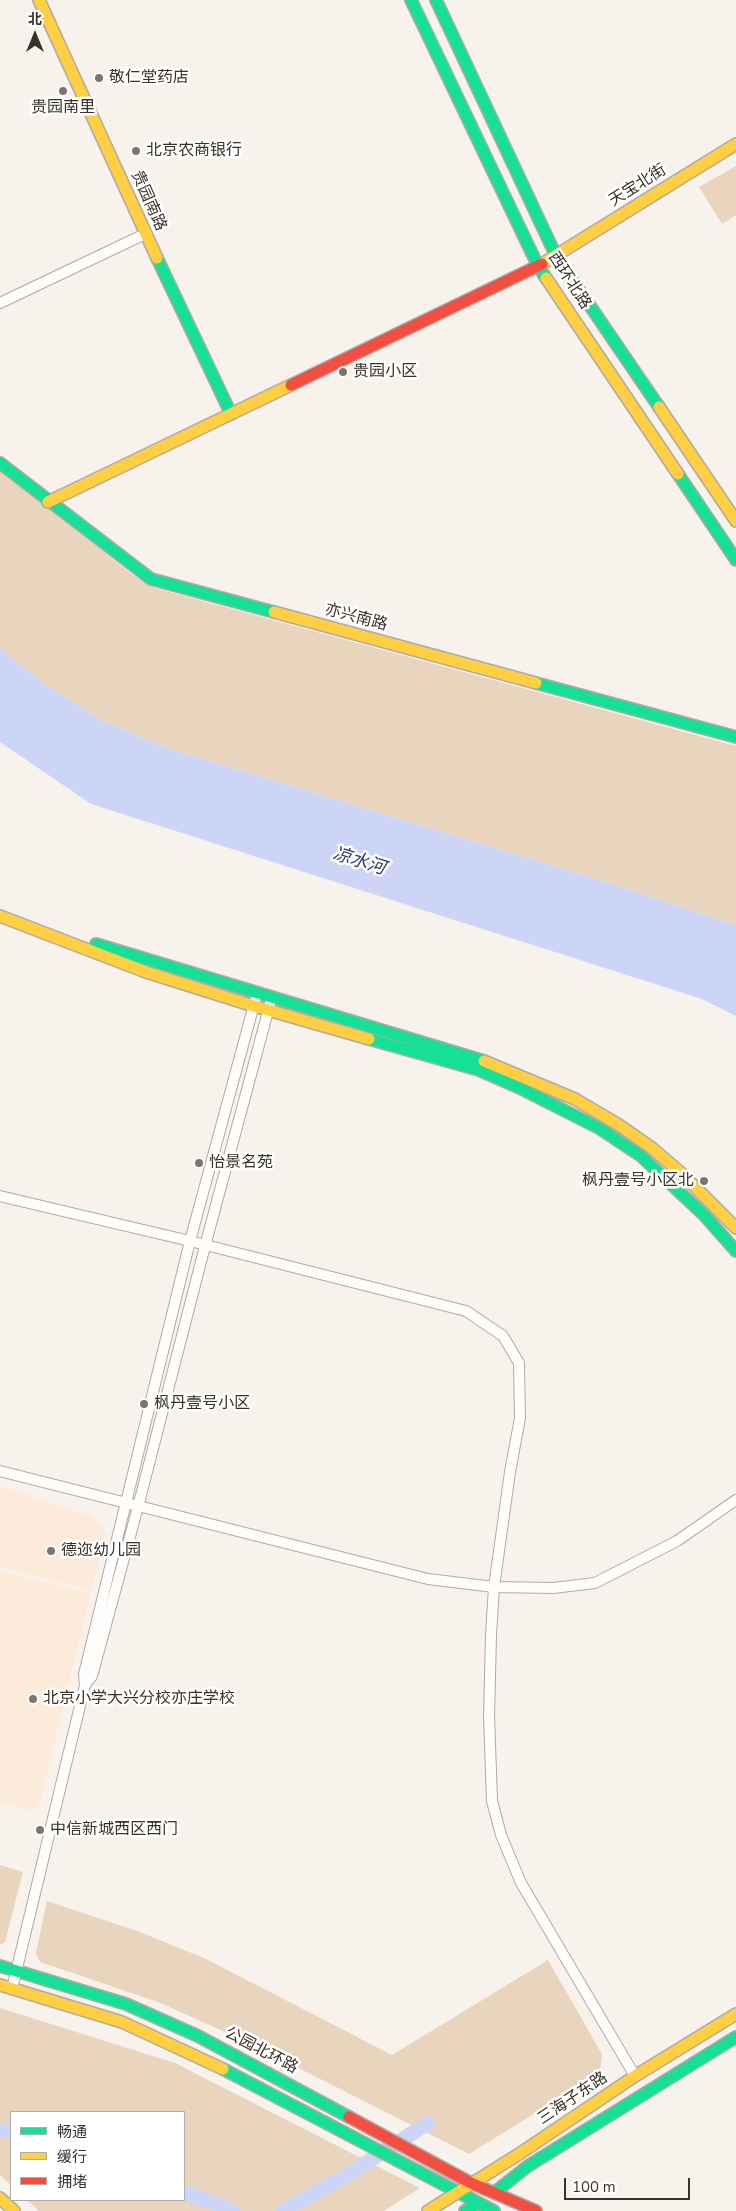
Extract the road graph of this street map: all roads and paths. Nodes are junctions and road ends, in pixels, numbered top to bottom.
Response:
1 (39, 0) edge
2 (411, 0) edge
3 (436, 0) edge
4 (736, 144) edge
5 (145, 234) junction
6 (556, 256) junction
7 (538, 266) junction
8 (0, 303) edge
9 (230, 414) junction
10 (0, 464) edge
11 (48, 502) junction
12 (736, 521) edge
13 (736, 560) edge
14 (736, 737) edge
15 (0, 909) edge
16 (0, 916) edge
17 (257, 993) junction
18 (272, 997) junction
19 (254, 1006) junction
20 (269, 1009) junction
21 (0, 1196) edge
22 (736, 1228) edge
23 (190, 1241) junction
24 (205, 1246) junction
25 (736, 1251) edge
26 (0, 1471) edge
27 (736, 1500) edge
28 (126, 1504) junction
29 (138, 1507) junction
30 (494, 1587) junction
31 (85, 1685) junction
32 (0, 1966) edge
33 (17, 1970) junction
34 (0, 1985) edge
35 (12, 1988) junction
36 (736, 2014) edge
37 (736, 2037) edge
38 (635, 2076) junction
39 (471, 2183) junction
40 (459, 2192) junction
41 (495, 2192) junction
42 (0, 2198) edge
43 (478, 2203) junction
44 (14, 2211) edge
45 (428, 2211) edge
46 (465, 2211) edge
47 (494, 2211) edge
48 (536, 2211) edge

1 - 5 street, 贵园南路
2 - 7 street, 西环北路
3 - 6 street, 西环北路
4 - 6 street, 天宝北街
5 - 8 street
5 - 9 street, 贵园南路
6 - 7 street, 天宝北街
6 - 12 street, 西环北路
7 - 9 street, 天宝北街
7 - 13 street, 西环北路
9 - 11 street, 天宝北街
10 - 11 street, 亦兴南路
11 - 14 street, 亦兴南路
15 - 17 street
16 - 19 street
17 - 18 street
17 - 19 street
18 - 20 street
18 - 22 street
19 - 20 street
19 - 23 street
20 - 24 street
20 - 25 street
21 - 23 street
23 - 24 street
23 - 28 street
24 - 29 street
24 - 30 street
26 - 28 street
27 - 30 street
28 - 29 street
28 - 31 street
29 - 30 street
29 - 31 street
30 - 38 street
31 - 33 street
32 - 33 street, 公园北环路
33 - 35 street
33 - 39 street, 公园北环路
34 - 35 street, 公园北环路
35 - 40 street, 公园北环路
36 - 38 street, 三海子东路
37 - 41 street, 三海子东路
38 - 39 street, 三海子东路
39 - 40 street, 三海子东路
39 - 41 street, 公园北环路
40 - 43 street
40 - 45 street, 三海子东路
41 - 43 street, 三海子东路
41 - 48 street, 公园北环路
42 - 44 street
43 - 46 street, 三海子东路
43 - 47 street

